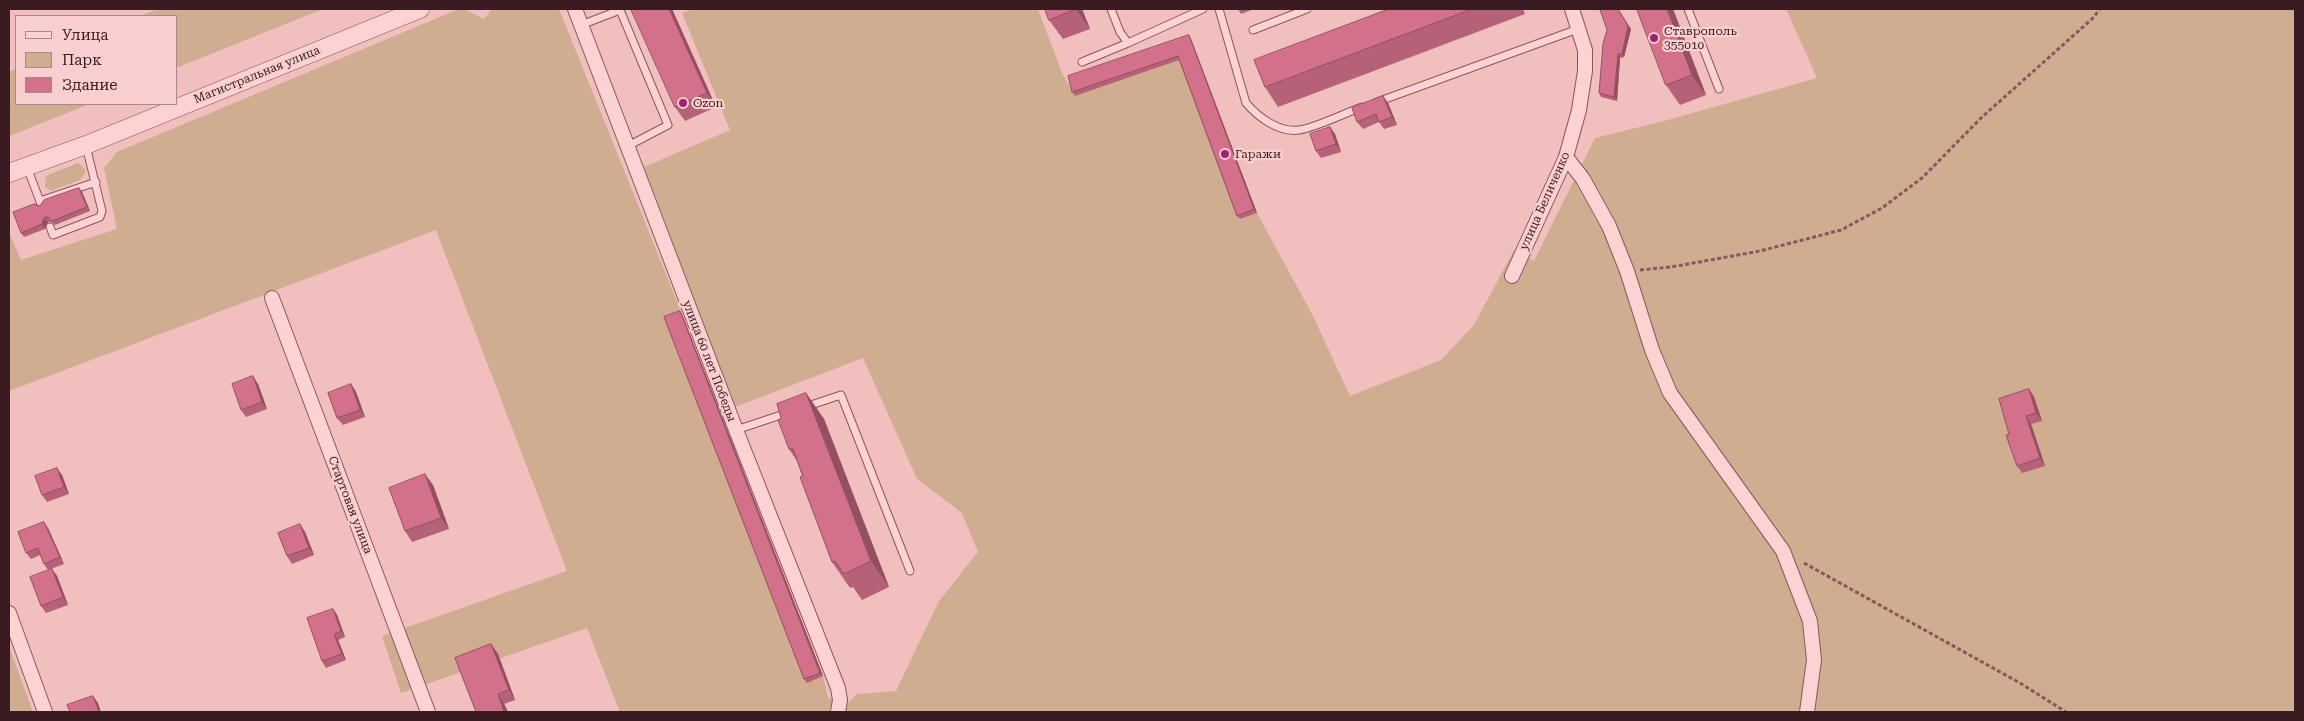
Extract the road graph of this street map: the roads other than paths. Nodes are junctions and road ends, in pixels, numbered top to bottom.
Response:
1 (420, 9) edge
2 (575, 9) edge
3 (1111, 9) edge
4 (1203, 9) edge
5 (1219, 9) edge
6 (1307, 9) edge
7 (1572, 9) edge
8 (1688, 9) edge
9 (581, 25) junction
10 (1578, 29) junction
11 (1253, 30) dead end
12 (1128, 42) junction
13 (1082, 62) dead end
14 (1719, 89) dead end
15 (86, 145) junction
16 (628, 146) junction
17 (1566, 157) junction
18 (27, 167) junction
19 (9, 173) edge
20 (96, 182) junction
21 (50, 227) edge
22 (1512, 276) dead end
23 (272, 298) dead end
24 (736, 430) junction
25 (910, 571) dead end
26 (9, 614) edge
27 (45, 712) edge
28 (428, 712) edge
29 (838, 712) edge
30 (1807, 712) edge

1 - 15 street, Магистральная улица
2 - 9 street, улица 60 лет Победы
3 - 12 lane
4 - 12 lane
5 - 10 lane
6 - 11 lane
7 - 10 street, улица Беличенко
8 - 14 lane
9 - 16 street, улица 60 лет Победы
9 - 16 lane
10 - 17 street, улица Беличенко
12 - 13 lane
15 - 18 street, Магистральная улица
15 - 20 lane
16 - 24 street, улица 60 лет Победы
17 - 22 street, улица Беличенко
17 - 30 street
18 - 19 street, Магистральная улица
18 - 20 lane
20 - 21 lane
23 - 28 street, Стартовая улица
24 - 25 lane
24 - 29 street, улица 60 лет Победы
26 - 27 street

